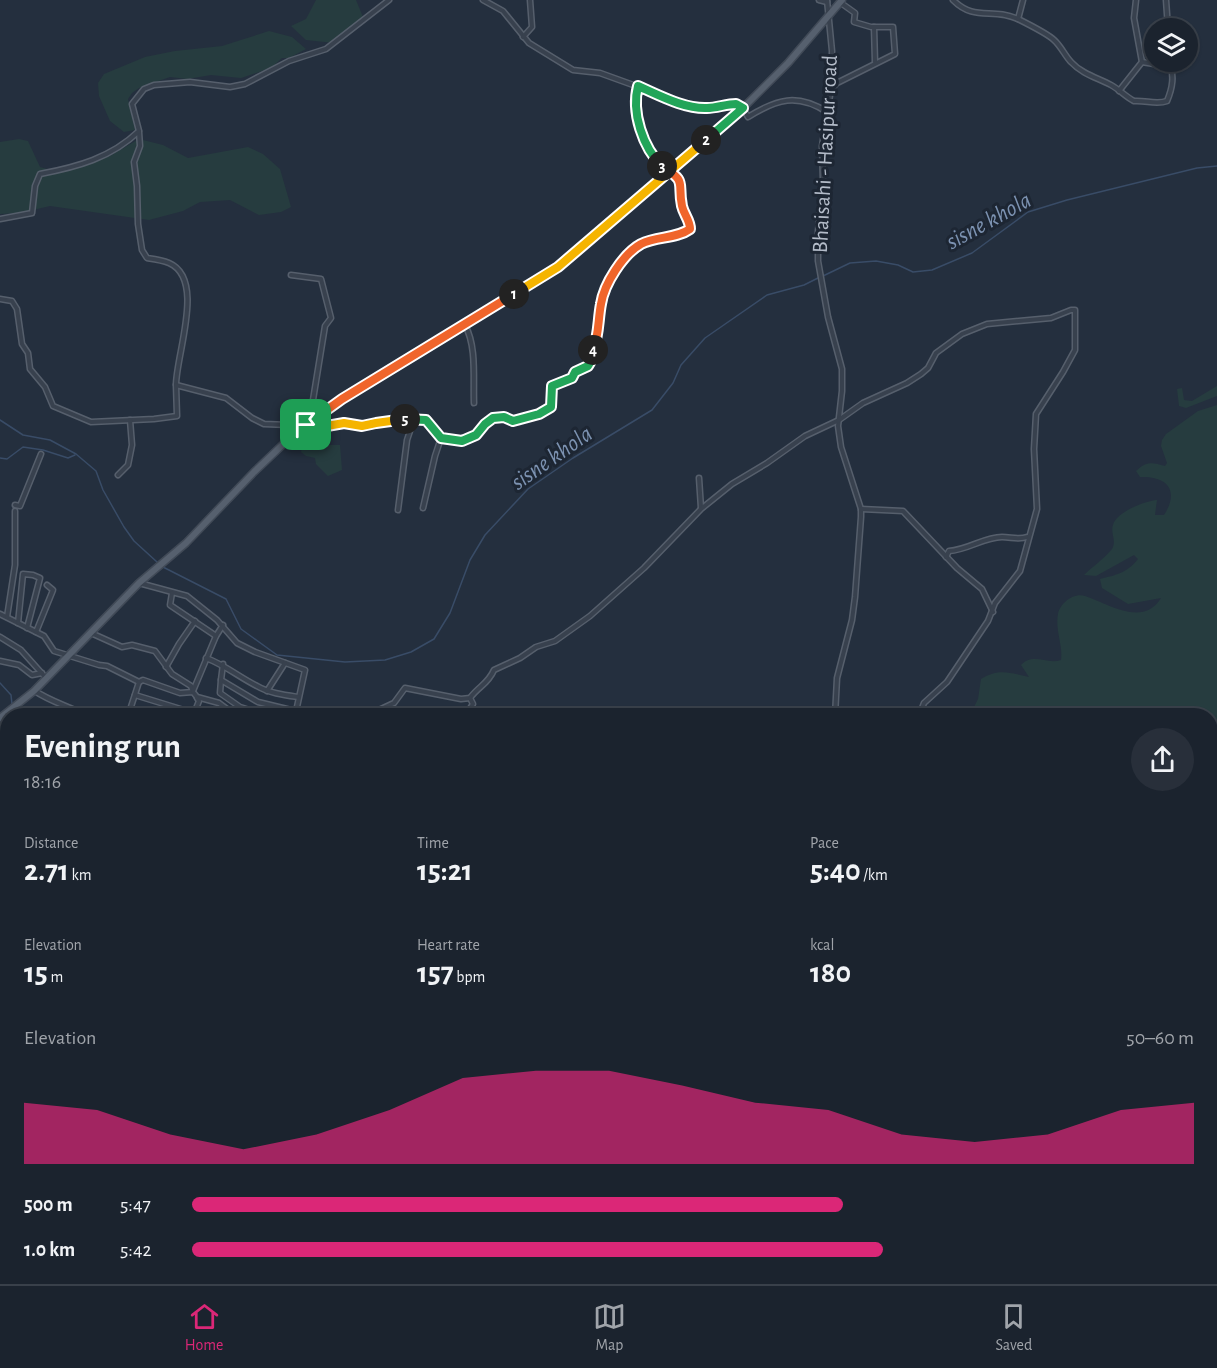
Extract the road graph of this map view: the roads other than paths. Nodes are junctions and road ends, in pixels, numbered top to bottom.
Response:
1 (388, 0) edge
2 (483, 0) edge
3 (530, 0) edge
4 (819, 0) edge
5 (953, 0) edge
6 (1023, 0) edge
7 (1136, 0) edge
8 (1166, 0) edge
9 (827, 1) edge
10 (841, 1) edge
11 (828, 16) junction
12 (1167, 18) edge
13 (1018, 19) junction
14 (874, 27) junction
15 (523, 37) junction
16 (875, 62) junction
17 (1142, 63) joint
18 (1172, 72) edge
19 (638, 86) junction
20 (831, 89) junction
21 (1119, 91) junction
22 (743, 108) junction
23 (827, 112) junction
24 (140, 131) junction
25 (671, 171) junction
26 (0, 219) edge
27 (291, 275) dead end
28 (0, 299) edge
29 (465, 324) junction
30 (177, 385) junction
31 (474, 403) dead end
32 (317, 417) junction
33 (415, 418) junction
34 (130, 420) junction
35 (839, 420) junction
36 (306, 425) junction
37 (295, 433) junction
38 (441, 438) junction
39 (41, 454) dead end
40 (118, 475) dead end
41 (699, 478) dead end
42 (15, 505) dead end
43 (423, 508) dead end
44 (701, 509) junction
45 (861, 509) junction
46 (398, 510) dead end
47 (15, 511) dead end
48 (1028, 537) junction
49 (946, 557) junction
50 (139, 583) junction
51 (47, 585) dead end
52 (172, 593) junction
53 (993, 612) junction
54 (0, 614) edge
55 (7, 617) junction
56 (195, 621) junction
57 (18, 623) junction
58 (223, 625) junction
59 (27, 628) junction
60 (36, 632) junction
61 (90, 633) junction
62 (216, 636) junction
63 (0, 637) edge
64 (69, 654) junction
65 (206, 658) junction
66 (0, 661) edge
67 (285, 663) junction
68 (223, 664) junction
69 (166, 667) junction
70 (45, 675) junction
71 (221, 680) junction
72 (139, 682) junction
73 (34, 691) junction
74 (267, 691) junction
75 (193, 692) junction
76 (135, 695) junction
77 (197, 697) junction
78 (298, 698) junction
79 (470, 698) junction
80 (13, 708) edge
81 (68, 708) edge
82 (131, 708) edge
83 (177, 708) edge
84 (196, 708) edge
85 (225, 708) edge
86 (243, 708) edge
87 (283, 708) edge
88 (297, 708) edge
89 (383, 708) edge
90 (470, 708) edge
91 (835, 708) edge
92 (922, 708) edge

1 - 24 street
2 - 15 street
3 - 15 street
4 - 9 street
5 - 13 street
6 - 13 street
7 - 17 street
8 - 12 street
9 - 11 street, Bhaisahi - Hasipur road
10 - 11 main road
10 - 14 street
11 - 20 street, Bhaisahi - Hasipur road
11 - 22 main road
13 - 21 street
14 - 16 street
14 - 16 street
15 - 19 street
16 - 20 street
17 - 21 street
18 - 21 street
19 - 22 street
19 - 25 street
20 - 23 street, Bhaisahi - Hasipur road
22 - 23 street
22 - 25 main road
23 - 35 street, Bhaisahi - Hasipur road
24 - 26 street
24 - 30 street
25 - 29 main road
25 - 38 street
27 - 32 street
28 - 34 street
29 - 31 street
29 - 32 main road
30 - 34 street
30 - 37 street
32 - 36 main road
33 - 36 street
33 - 38 street
33 - 46 street
34 - 40 street
35 - 44 street
35 - 45 street, Bhaisahi - Hasipur road
35 - 48 street
36 - 37 main road
37 - 50 main road
38 - 43 street
39 - 42 street
41 - 44 street
44 - 79 street
45 - 49 street
45 - 91 street, Bhaisahi - Hasipur road
47 - 55 street
48 - 49 street
48 - 53 street
49 - 53 street
50 - 52 street
50 - 61 main road
51 - 60 street
52 - 56 street
52 - 58 street
53 - 92 street
54 - 55 street
55 - 57 street
56 - 62 street
56 - 69 street
57 - 59 street
57 - 59 street
58 - 62 street
58 - 67 street
59 - 60 street
60 - 64 street
61 - 64 main road
61 - 69 street
62 - 65 street
63 - 70 street
64 - 70 main road
64 - 72 street
65 - 68 street
65 - 75 street
66 - 70 street
67 - 74 street
67 - 78 street
68 - 71 street
68 - 74 street
69 - 75 street
70 - 73 main road
71 - 86 street
71 - 87 street
72 - 75 street
72 - 76 street
73 - 80 main road
73 - 81 street
74 - 78 street
75 - 77 street
76 - 82 street
76 - 83 street
77 - 84 street
77 - 85 street
78 - 88 street
79 - 89 street
79 - 90 street

